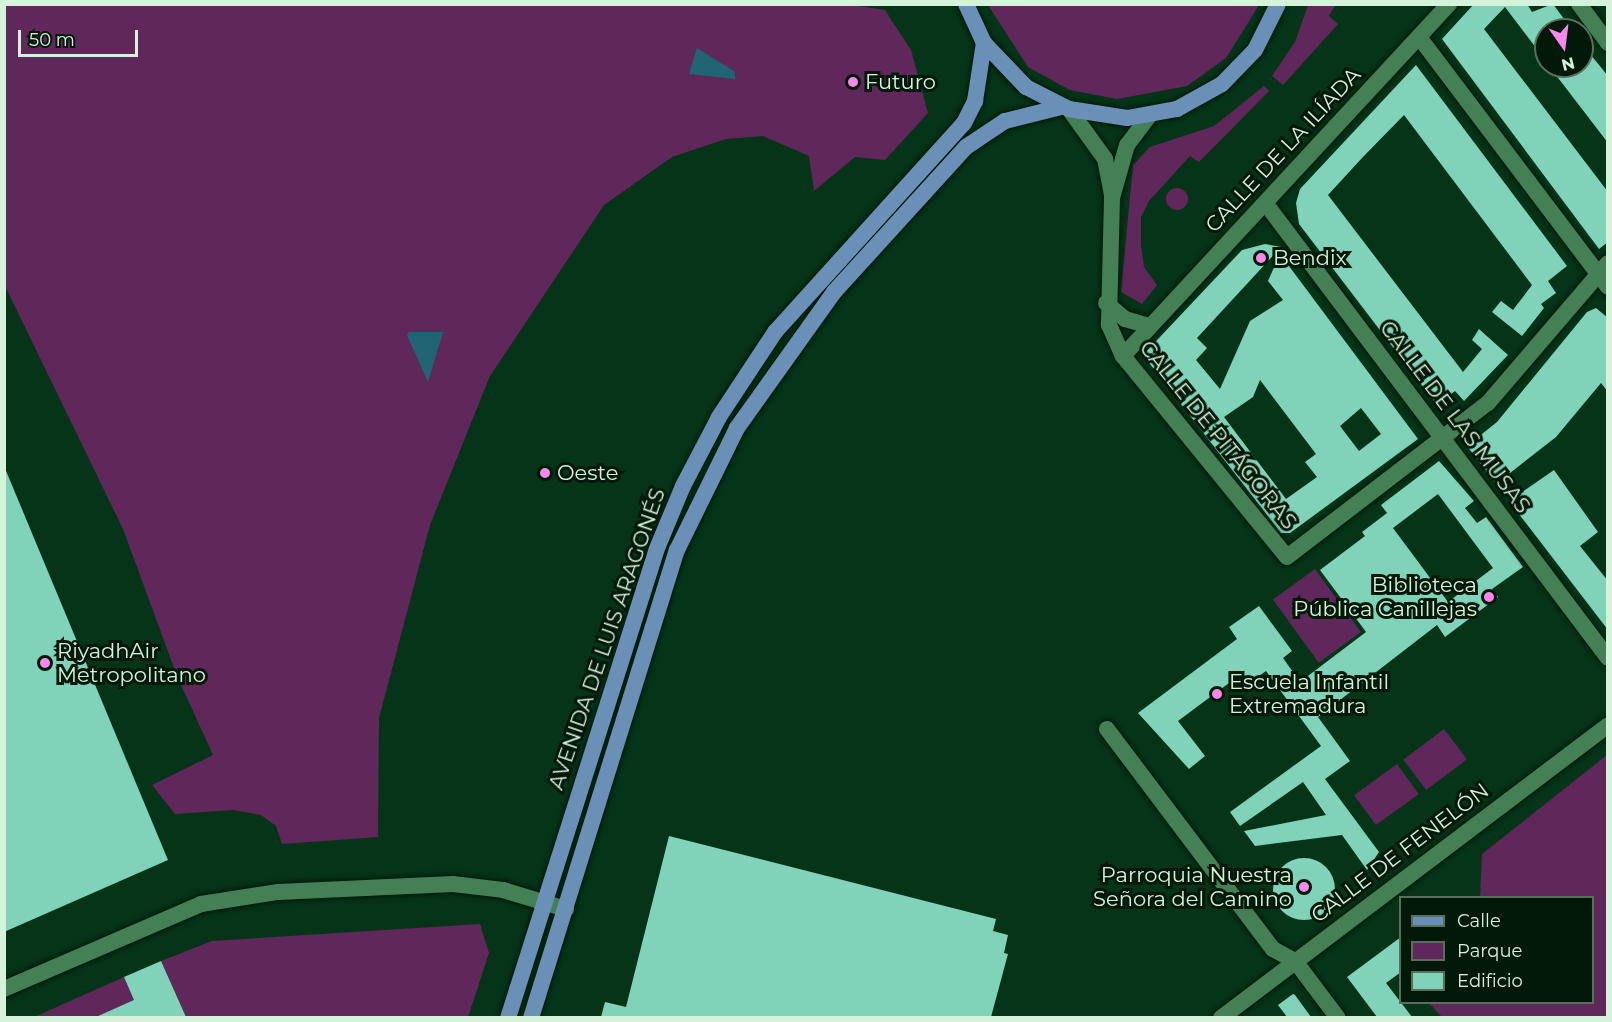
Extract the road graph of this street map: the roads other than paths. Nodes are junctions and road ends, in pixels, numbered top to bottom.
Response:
1 (966, 4) edge
2 (1278, 4) edge
3 (1449, 4) edge
4 (1579, 4) edge
5 (1419, 37) junction
6 (984, 43) junction
7 (1608, 43) edge
8 (1065, 108) junction
9 (1149, 116) junction
10 (1112, 198) junction
11 (1266, 204) junction
12 (1602, 267) edge
13 (1608, 287) edge
14 (1106, 303) junction
15 (1149, 326) junction
16 (1123, 356) junction
17 (1444, 440) junction
18 (1608, 658) edge
19 (1608, 725) edge
20 (1107, 729) dead end
21 (543, 902) junction
22 (566, 909) junction
23 (1295, 961) junction
24 (4, 989) edge
25 (508, 1017) edge
26 (531, 1017) edge
27 (1221, 1017) edge
28 (1338, 1017) edge

1 - 6 main road
2 - 9 main road
3 - 5 street, CALLE DE LA ILÍADA
4 - 7 street
5 - 11 street, CALLE DE LA ILÍADA
5 - 12 street
6 - 8 main road
6 - 21 main road, AVENIDA DE LUIS ARAGONÉS
8 - 9 main road
8 - 10 street, CALLE DE PITÁGORAS
8 - 22 main road, AVENIDA DE LUIS ARAGONÉS
9 - 10 street, CALLE DE PITÁGORAS
10 - 14 street, CALLE DE PITÁGORAS
11 - 15 street, CALLE DE LA ILÍADA
11 - 17 street, CALLE DE LAS MUSAS
12 - 13 street
12 - 17 street
14 - 15 street
14 - 16 street, CALLE DE PITÁGORAS
15 - 16 street, CALLE DE LA ILÍADA
16 - 17 street, CALLE DE PITÁGORAS
17 - 18 street, CALLE DE LAS MUSAS
19 - 23 street, CALLE DE FENELÓN
20 - 23 street
21 - 22 street
21 - 24 street
21 - 25 main road, AVENIDA DE LUIS ARAGONÉS
22 - 26 main road, AVENIDA DE LUIS ARAGONÉS
23 - 27 street, CALLE DE FENELÓN
23 - 28 street

